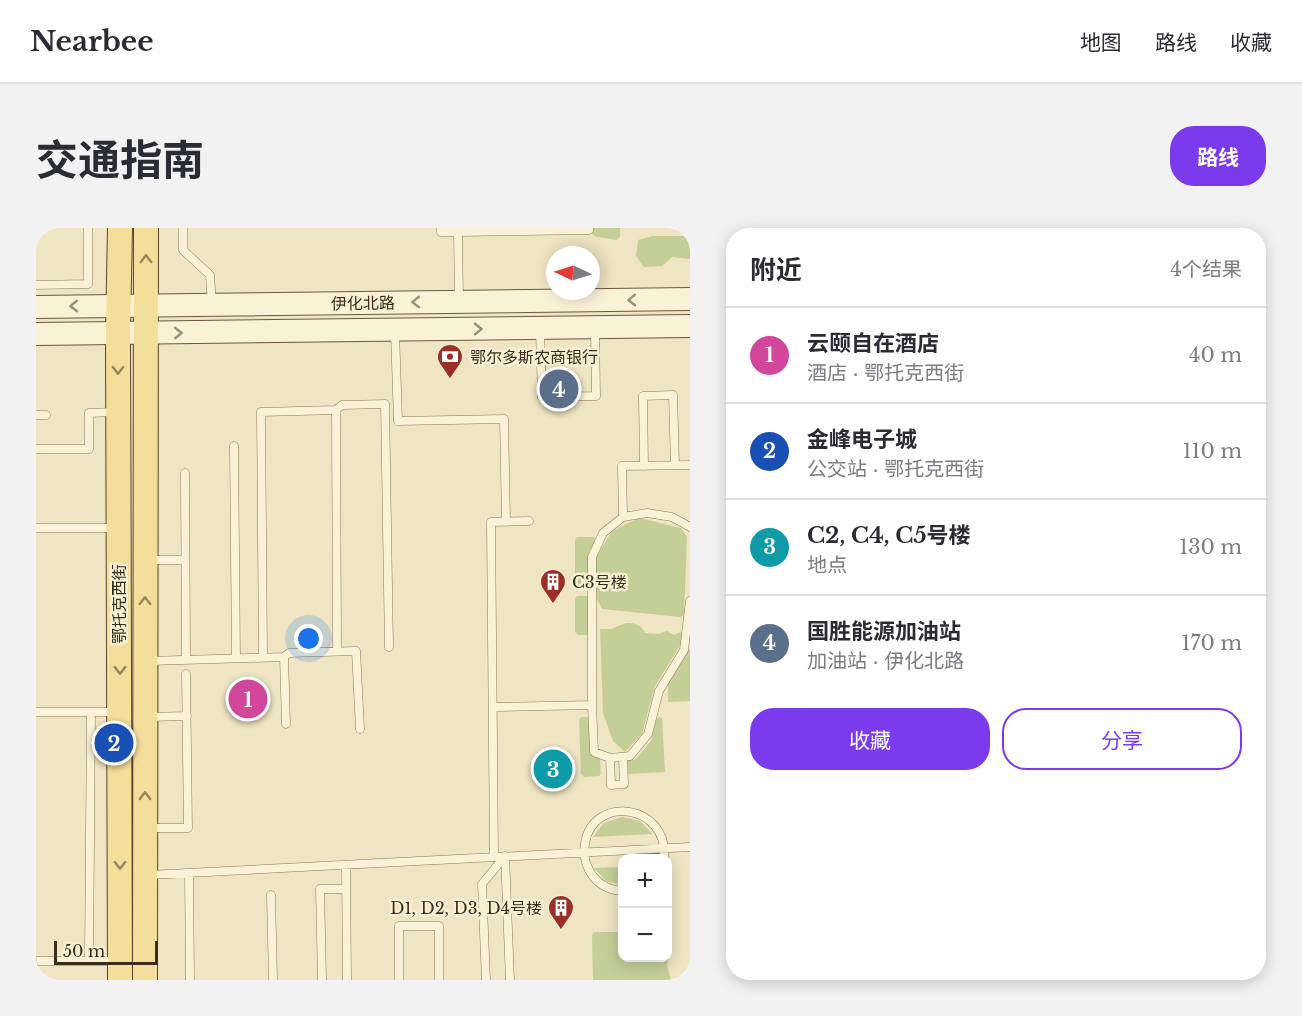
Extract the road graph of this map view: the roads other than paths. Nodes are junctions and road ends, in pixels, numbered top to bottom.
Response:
1 (88, 228) edge
2 (120, 228) edge
3 (146, 228) edge
4 (183, 228) edge
5 (441, 228) edge
6 (589, 228) edge
7 (495, 230) edge
8 (458, 232) junction
9 (36, 285) edge
10 (690, 299) edge
11 (459, 302) junction
12 (212, 305) junction
13 (120, 306) junction
14 (146, 306) junction
15 (36, 307) edge
16 (690, 326) edge
17 (540, 328) junction
18 (595, 328) junction
19 (394, 330) junction
20 (118, 332) junction
21 (146, 333) junction
22 (36, 334) edge
23 (336, 410) junction
24 (119, 412) junction
25 (36, 415) edge
26 (46, 415) dead end
27 (234, 446) dead end
28 (36, 450) edge
29 (675, 465) junction
30 (690, 465) edge
31 (644, 466) junction
32 (185, 473) dead end
33 (623, 517) junction
34 (530, 521) dead end
35 (506, 522) junction
36 (690, 526) edge
37 (36, 528) edge
38 (119, 528) junction
39 (145, 560) junction
40 (185, 560) junction
41 (690, 601) edge
42 (389, 647) dead end
43 (338, 651) junction
44 (263, 657) junction
45 (284, 657) junction
46 (236, 658) junction
47 (186, 660) junction
48 (145, 661) junction
49 (186, 674) dead end
50 (592, 705) junction
51 (493, 707) junction
52 (36, 712) edge
53 (91, 712) junction
54 (120, 712) junction
55 (145, 717) junction
56 (187, 717) junction
57 (286, 724) dead end
58 (360, 729) dead end
59 (623, 757) junction
60 (610, 758) junction
61 (145, 828) junction
62 (690, 847) edge
63 (664, 849) junction
64 (584, 853) junction
65 (663, 854) edge
66 (505, 856) junction
67 (494, 857) junction
68 (346, 865) junction
69 (189, 873) junction
70 (145, 875) junction
71 (346, 889) junction
72 (618, 890) edge
73 (271, 895) dead end
74 (36, 961) edge
75 (89, 961) junction
76 (120, 970) edge
77 (145, 980) edge
78 (190, 980) edge
79 (273, 980) edge
80 (322, 980) edge
81 (347, 980) edge
82 (399, 980) edge
83 (440, 980) edge
84 (486, 980) edge
85 (510, 980) edge

1 - 9 lane
2 - 13 main road, 鄂托克西街
14 -> 3 main road, 鄂托克西街
4 - 12 lane
5 - 8 lane
6 - 7 lane
7 - 8 lane
8 - 11 lane
10 -> 11 street, 伊化北路
11 -> 12 street, 伊化北路
12 - 14 street, 伊化北路
13 - 14 street, 伊化北路
13 -> 15 street, 伊化北路
13 - 20 main road, 鄂托克西街
14 - 21 main road, 鄂托克西街
16 - 18 street, 伊化北路
17 - 18 street, 伊化北路
17 - 18 lane
19 -> 17 street, 伊化北路
21 -> 19 street, 伊化北路
19 - 35 lane
20 - 21 street, 伊化北路
20 - 22 street, 伊化北路
20 -> 24 main road, 鄂托克西街
21 - 39 main road, 鄂托克西街
23 - 42 lane
23 - 43 lane
23 - 44 lane
24 - 28 lane
24 - 38 main road, 鄂托克西街
25 - 26 lane
27 - 46 lane
29 - 30 lane
29 - 31 lane
29 - 31 lane
31 - 33 lane
32 - 40 lane
33 - 36 lane
33 - 50 lane
34 - 35 lane
35 - 51 lane
37 - 38 lane
38 -> 54 main road, 鄂托克西街
39 - 40 lane
48 -> 39 main road, 鄂托克西街
40 - 47 lane
41 - 59 lane
43 - 45 lane
43 - 58 lane
44 - 45 lane
44 - 46 lane
45 - 57 lane
46 - 47 lane
47 - 48 lane
48 - 55 main road, 鄂托克西街
49 - 56 lane
50 - 51 lane
50 - 60 lane
51 - 67 lane
52 - 53 lane
53 - 54 lane
53 - 75 lane
54 -> 76 main road, 鄂托克西街
55 - 56 lane
61 -> 55 main road, 鄂托克西街
56 - 61 lane
59 - 60 lane
59 - 60 lane
61 - 70 main road, 鄂托克西街
62 - 63 lane
63 - 64 lane
63 - 64 lane
63 - 65 lane
64 - 66 lane
64 - 72 lane
66 - 67 lane
66 - 84 lane
66 - 85 lane
67 - 68 lane
68 - 69 lane
68 - 71 lane
69 - 70 lane
69 - 78 lane
70 - 77 main road, 鄂托克西街
71 - 80 lane
71 - 81 lane
73 - 79 lane
74 - 75 lane
75 - 76 lane
82 - 83 lane

